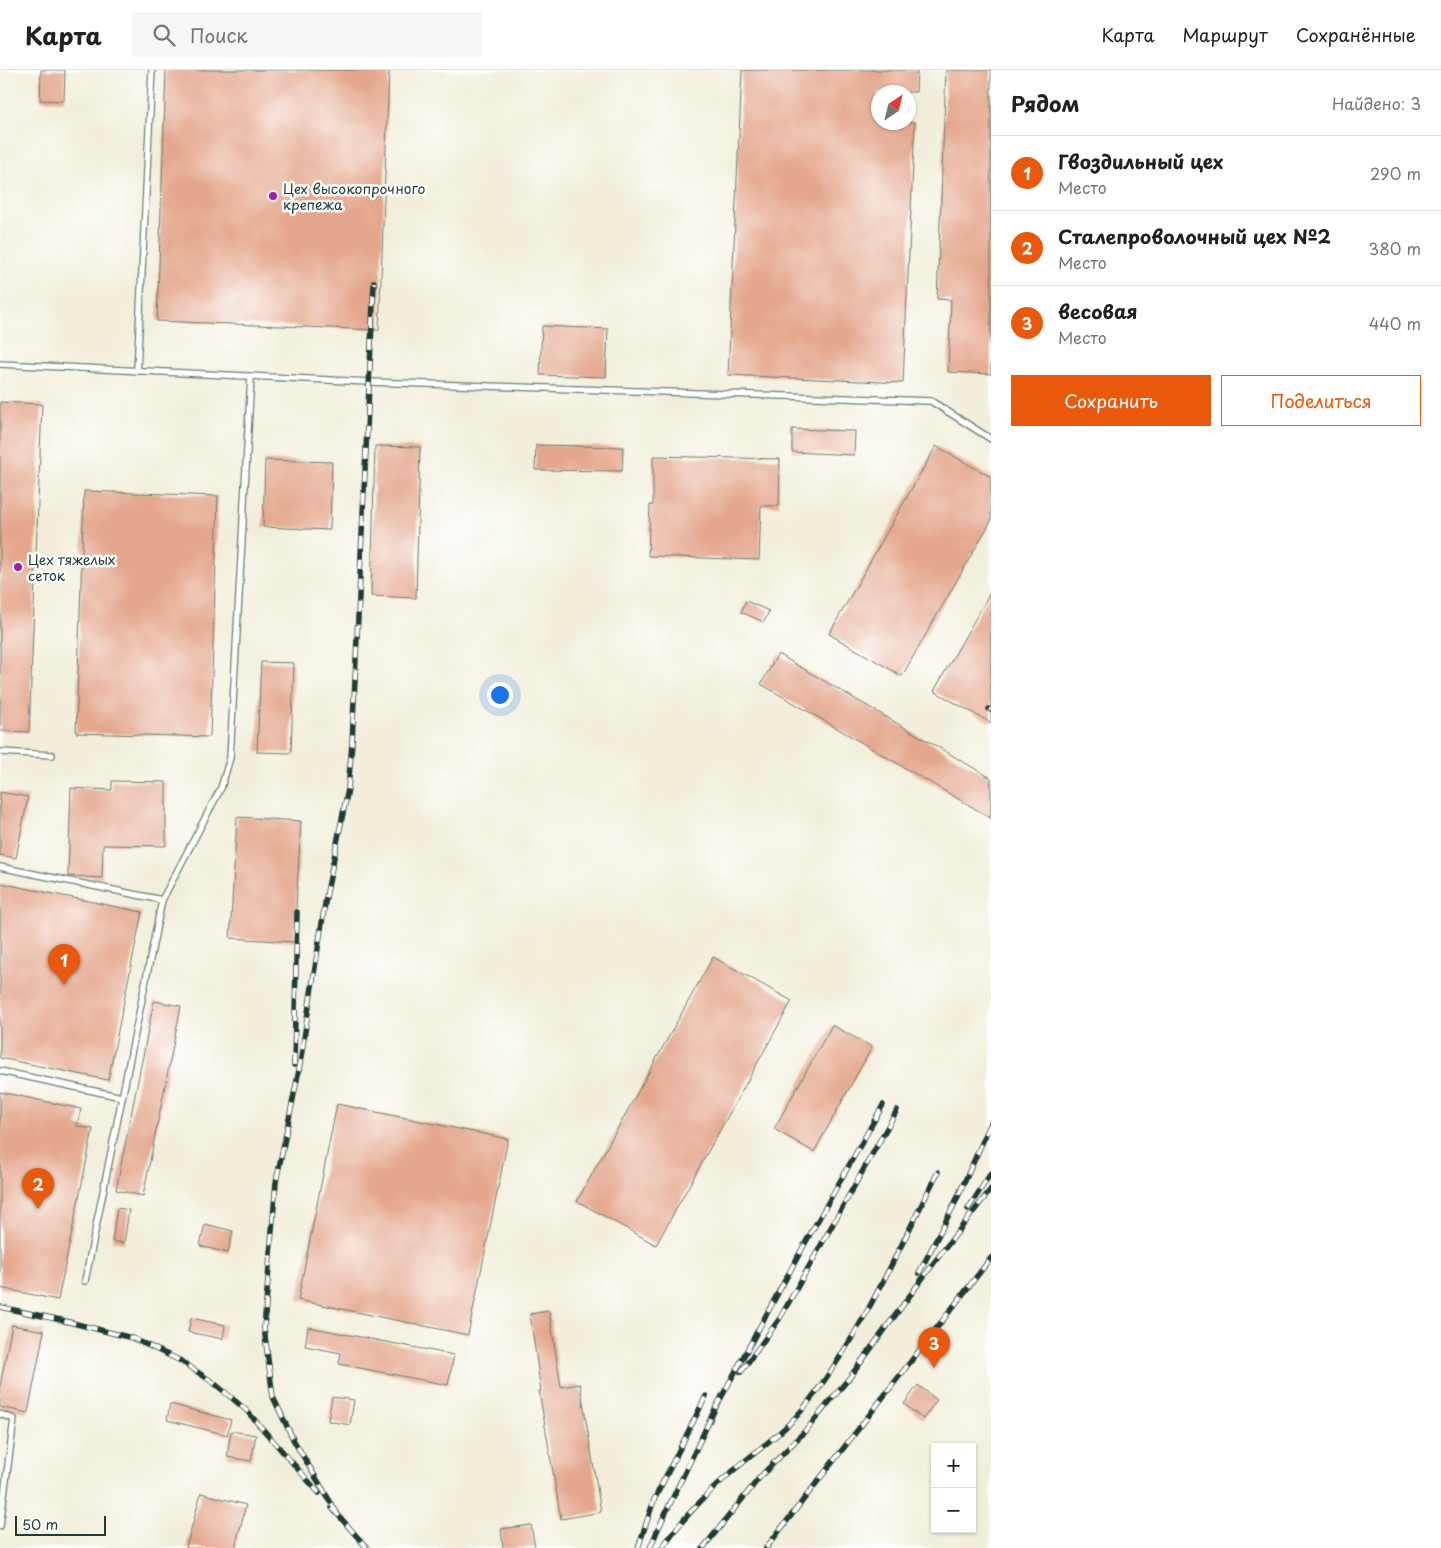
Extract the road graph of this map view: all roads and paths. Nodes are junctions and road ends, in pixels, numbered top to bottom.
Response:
1 (152, 70) edge
2 (0, 364) edge
3 (137, 371) junction
4 (251, 376) junction
5 (991, 439) edge
6 (0, 752) edge
7 (52, 754) dead end
8 (0, 867) edge
9 (162, 900) junction
10 (0, 1070) edge
11 (122, 1097) junction
12 (85, 1281) dead end
13 (0, 1414) edge
14 (0, 1526) edge

1 - 3 lane
2 - 3 lane
3 - 4 lane
4 - 5 lane
4 - 9 lane
6 - 7 lane
8 - 9 lane
9 - 11 lane
10 - 11 lane
11 - 12 lane
13 - 14 lane

